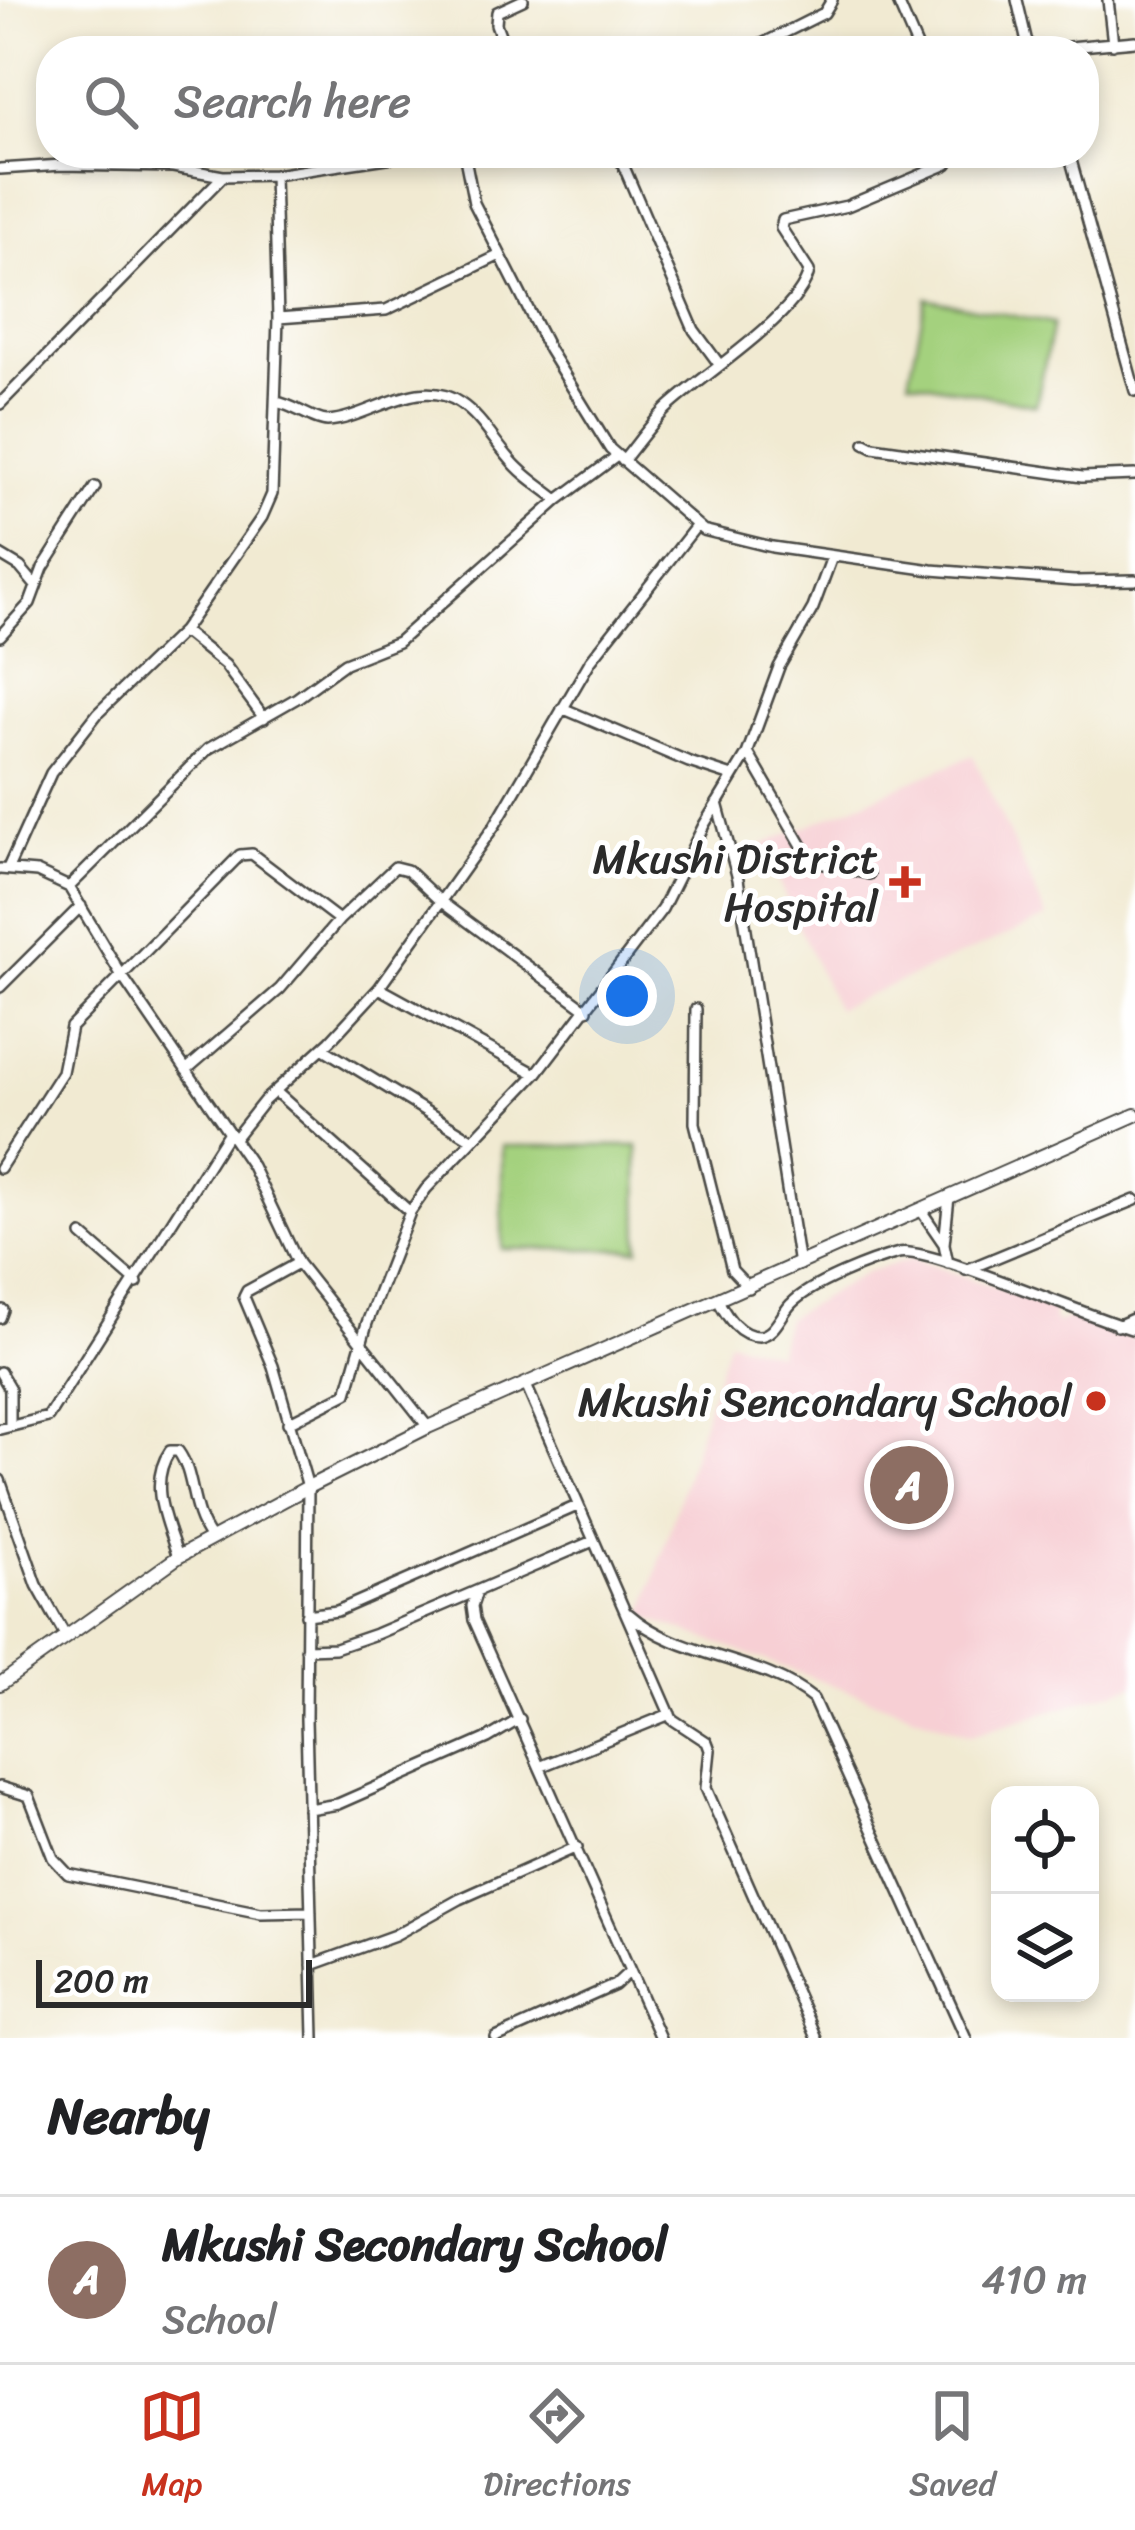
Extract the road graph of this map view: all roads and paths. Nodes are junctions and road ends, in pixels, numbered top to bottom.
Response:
1 (523, 0) edge
2 (832, 0) edge
3 (897, 0) edge
4 (1017, 0) edge
5 (1108, 0) edge
6 (501, 36) edge
7 (779, 36) edge
8 (913, 36) edge
9 (1025, 36) edge
10 (1135, 41) edge
11 (1113, 44) junction
12 (1099, 45) edge
13 (36, 167) edge
14 (179, 168) edge
15 (320, 168) edge
16 (467, 168) edge
17 (624, 168) edge
18 (937, 168) edge
19 (1073, 168) edge
20 (0, 169) edge
21 (274, 175) junction
22 (224, 176) junction
23 (500, 254) junction
24 (278, 318) junction
25 (719, 364) junction
26 (1135, 391) edge
27 (276, 402) junction
28 (0, 404) edge
29 (866, 443) dead end
30 (620, 458) junction
31 (1135, 475) edge
32 (95, 487) dead end
33 (558, 500) junction
34 (697, 525) junction
35 (0, 555) edge
36 (832, 557) junction
37 (1135, 580) edge
38 (36, 586) junction
39 (183, 632) junction
40 (0, 636) edge
41 (562, 708) junction
42 (264, 718) junction
43 (748, 753) junction
44 (732, 776) junction
45 (717, 802) junction
46 (4, 868) edge
47 (869, 874) dead end
48 (69, 887) junction
49 (440, 901) junction
50 (81, 906) junction
51 (340, 920) junction
52 (122, 976) junction
53 (0, 987) edge
54 (379, 988) junction
55 (696, 1009) dead end
56 (586, 1010) junction
57 (322, 1048) junction
58 (186, 1070) junction
59 (536, 1074) junction
60 (275, 1091) junction
61 (1135, 1115) edge
62 (231, 1135) junction
63 (473, 1140) junction
64 (0, 1168) edge
65 (949, 1196) junction
66 (1135, 1200) edge
67 (920, 1208) junction
68 (410, 1212) junction
69 (82, 1235) dead end
70 (944, 1244) junction
71 (298, 1263) junction
72 (948, 1263) junction
73 (800, 1265) junction
74 (966, 1270) junction
75 (137, 1283) junction
76 (748, 1288) junction
77 (719, 1302) junction
78 (1135, 1318) edge
79 (1117, 1325) junction
80 (1135, 1330) edge
81 (363, 1342) junction
82 (0, 1372) edge
83 (526, 1384) junction
84 (288, 1423) junction
85 (5, 1427) edge
86 (428, 1427) junction
87 (0, 1480) edge
88 (308, 1487) junction
89 (578, 1506) junction
90 (211, 1538) junction
91 (593, 1541) junction
92 (178, 1557) junction
93 (477, 1591) junction
94 (625, 1611) junction
95 (306, 1615) junction
96 (66, 1637) junction
97 (306, 1649) junction
98 (0, 1684) edge
99 (670, 1714) junction
100 (520, 1720) junction
101 (542, 1766) junction
102 (0, 1787) edge
103 (308, 1809) junction
104 (577, 1847) junction
105 (311, 1912) junction
106 (312, 1965) junction
107 (630, 1971) junction
108 (314, 2038) edge
109 (496, 2038) edge
110 (660, 2038) edge
111 (816, 2038) edge
112 (966, 2038) edge

1 - 6 street
2 - 7 street
3 - 8 street
4 - 9 street
5 - 11 street
10 - 11 street
11 - 12 street
13 - 20 street
14 - 22 street
15 - 21 street
16 - 23 street
17 - 25 street
18 - 25 street
19 - 26 street
21 - 22 street
21 - 24 street
22 - 28 street
23 - 24 street
23 - 30 street
24 - 27 street
25 - 30 street
27 - 33 street
27 - 39 street
29 - 31 street
30 - 33 street
30 - 34 street
32 - 38 street
33 - 42 street
34 - 36 street
34 - 41 street
35 - 38 street
36 - 37 street
36 - 43 street
38 - 40 street
39 - 42 street
39 - 46 street
41 - 44 street
41 - 49 street
42 - 48 street
43 - 44 street
43 - 47 street
44 - 45 street
45 - 56 street
45 - 73 street
46 - 48 street
48 - 50 street
49 - 51 street
49 - 54 street
49 - 56 street
50 - 52 street
50 - 53 street
51 - 52 street
51 - 58 street
52 - 58 street
52 - 64 street
54 - 57 street
54 - 59 street
55 - 76 street
56 - 59 street
57 - 60 street
57 - 63 street
58 - 62 street
59 - 63 street
60 - 62 street
60 - 68 street
61 - 65 street
62 - 71 street
62 - 75 street
63 - 68 street
65 - 67 street
65 - 70 street
66 - 74 street
67 - 70 street
67 - 73 street
68 - 81 street
69 - 75 street
70 - 72 street
71 - 81 street
71 - 84 street
72 - 74 street
72 - 77 street
73 - 76 street
74 - 79 street
75 - 85 street
76 - 77 street
77 - 83 street
78 - 79 street
79 - 80 street
81 - 84 street
81 - 86 street
82 - 85 street
83 - 86 street
83 - 89 street
84 - 88 street
86 - 88 street
87 - 96 street
88 - 90 street
88 - 95 street
89 - 91 street
89 - 95 street
90 - 92 street
90 - 92 street
91 - 93 street
91 - 94 street
92 - 96 street
93 - 97 street
93 - 100 street
94 - 99 street
94 - 112 street
95 - 97 street
96 - 98 street
97 - 103 street
99 - 101 street
99 - 111 street
100 - 101 street
100 - 103 street
101 - 104 street
102 - 105 street
103 - 105 street
104 - 106 street
104 - 107 street
105 - 106 street
106 - 108 street
107 - 109 street
107 - 110 street

